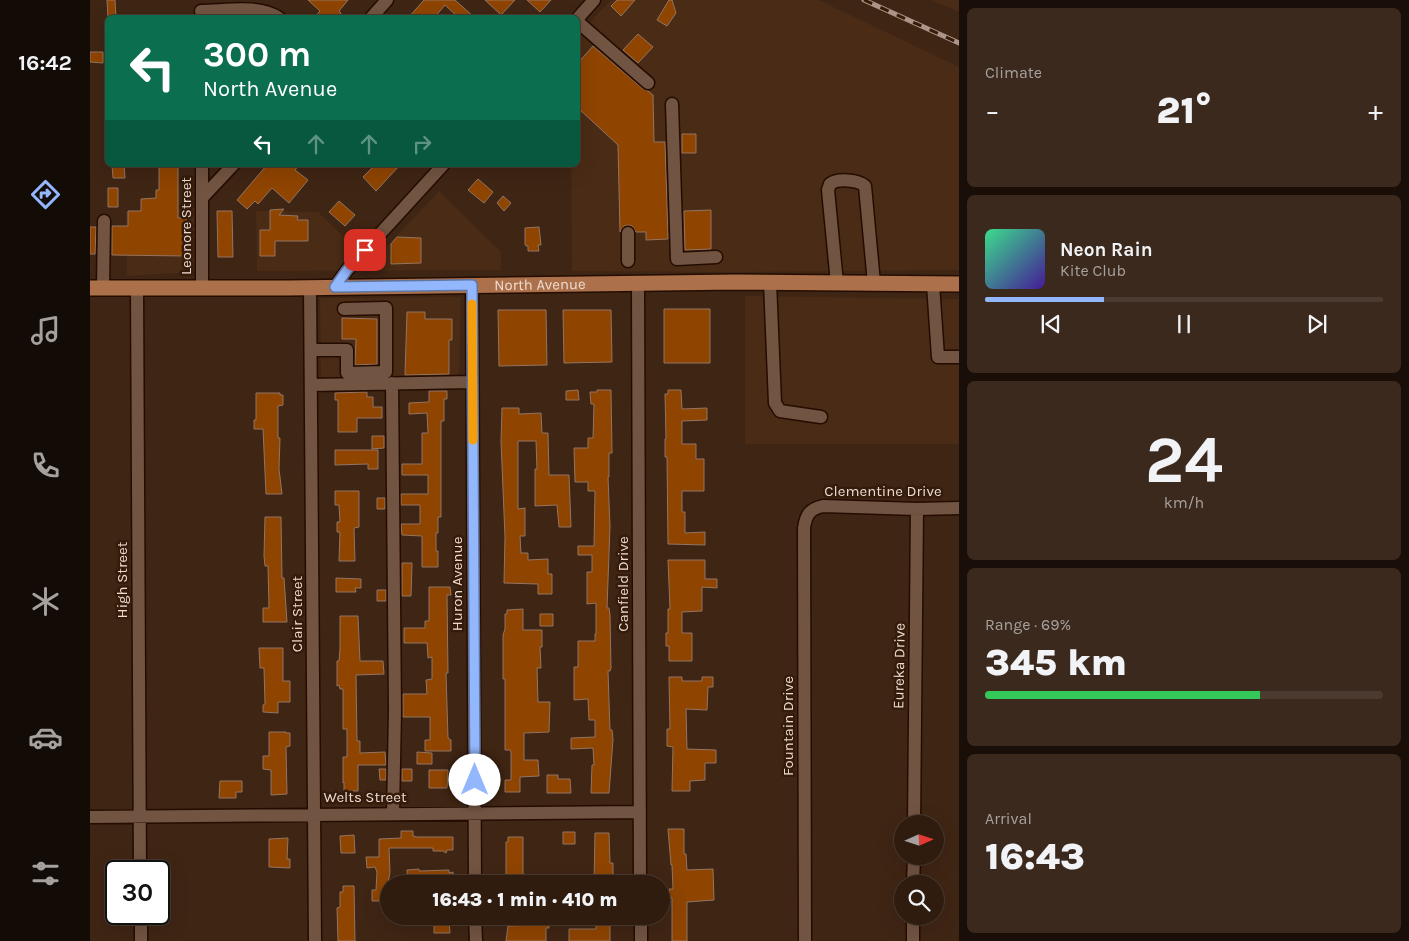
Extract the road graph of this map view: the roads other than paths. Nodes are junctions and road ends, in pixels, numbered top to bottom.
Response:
1 (387, 0) edge
2 (594, 0) edge
3 (201, 10) edge
4 (275, 15) edge
5 (374, 15) edge
6 (580, 18) edge
7 (580, 22) edge
8 (648, 83) dead end
9 (672, 104) dead end
10 (202, 167) edge
11 (232, 167) edge
12 (441, 167) edge
13 (202, 198) junction
14 (104, 221) dead end
15 (628, 233) dead end
16 (716, 257) dead end
17 (628, 261) dead end
18 (770, 282) junction
19 (837, 283) junction
20 (874, 283) junction
21 (638, 284) junction
22 (933, 284) junction
23 (959, 284) edge
24 (472, 285) junction
25 (310, 287) junction
26 (335, 287) junction
27 (368, 287) junction
28 (97, 288) edge
29 (137, 288) junction
30 (202, 288) junction
31 (369, 308) junction
32 (344, 309) dead end
33 (311, 350) junction
34 (959, 357) edge
35 (472, 382) junction
36 (392, 383) junction
37 (311, 385) junction
38 (821, 417) dead end
39 (917, 508) junction
40 (959, 508) edge
41 (808, 512) joint
42 (475, 812) junction
43 (640, 812) junction
44 (393, 813) junction
45 (314, 814) junction
46 (914, 815) edge
47 (139, 816) junction
48 (90, 818) edge
49 (140, 860) edge
50 (475, 875) edge
51 (640, 875) edge
52 (141, 925) edge
53 (475, 925) edge
54 (641, 925) edge
55 (913, 925) edge
56 (141, 941) edge
57 (315, 941) edge
58 (476, 941) edge
59 (641, 941) edge
60 (805, 941) edge
61 (913, 941) edge

1 - 5 street
2 - 6 street
3 - 4 street
7 - 8 street
9 - 16 street
10 - 13 street, Leonore Street
11 - 13 street
12 - 26 street
13 - 30 street, Leonore Street
14 - 28 street
15 - 17 street
18 - 19 main road, North Avenue
18 - 21 main road, North Avenue
18 - 38 street
19 - 20 main road, North Avenue
19 - 20 street
20 - 22 main road, North Avenue
21 - 24 main road, North Avenue
21 - 43 street, Canfield Drive
22 - 23 main road, North Avenue
22 - 34 street
24 - 27 main road, North Avenue
24 - 35 street, Huron Avenue
25 - 26 main road, North Avenue
25 - 30 main road, North Avenue
25 - 33 street, Clair Street
26 - 27 main road, North Avenue
27 - 31 street
28 - 29 main road, North Avenue
29 - 30 main road, North Avenue
29 - 47 street, High Street
31 - 32 street
31 - 33 street
33 - 37 street, Clair Street
35 - 36 street
35 - 42 street, Huron Avenue
36 - 37 street
36 - 44 street
37 - 45 street, Clair Street
39 - 40 street, Clementine Drive
39 - 41 street, Clementine Drive
39 - 46 street, Eureka Drive
41 - 60 street, Fountain Drive
42 - 43 street, Welts Street
42 - 44 street, Welts Street
42 - 50 street, Huron Avenue
43 - 51 street, Canfield Drive
44 - 45 street, Welts Street
45 - 47 street, Welts Street
45 - 57 street, Clair Street
47 - 48 street, Welts Street
47 - 49 street, High Street
52 - 56 street
53 - 58 street
54 - 59 street
55 - 61 street

